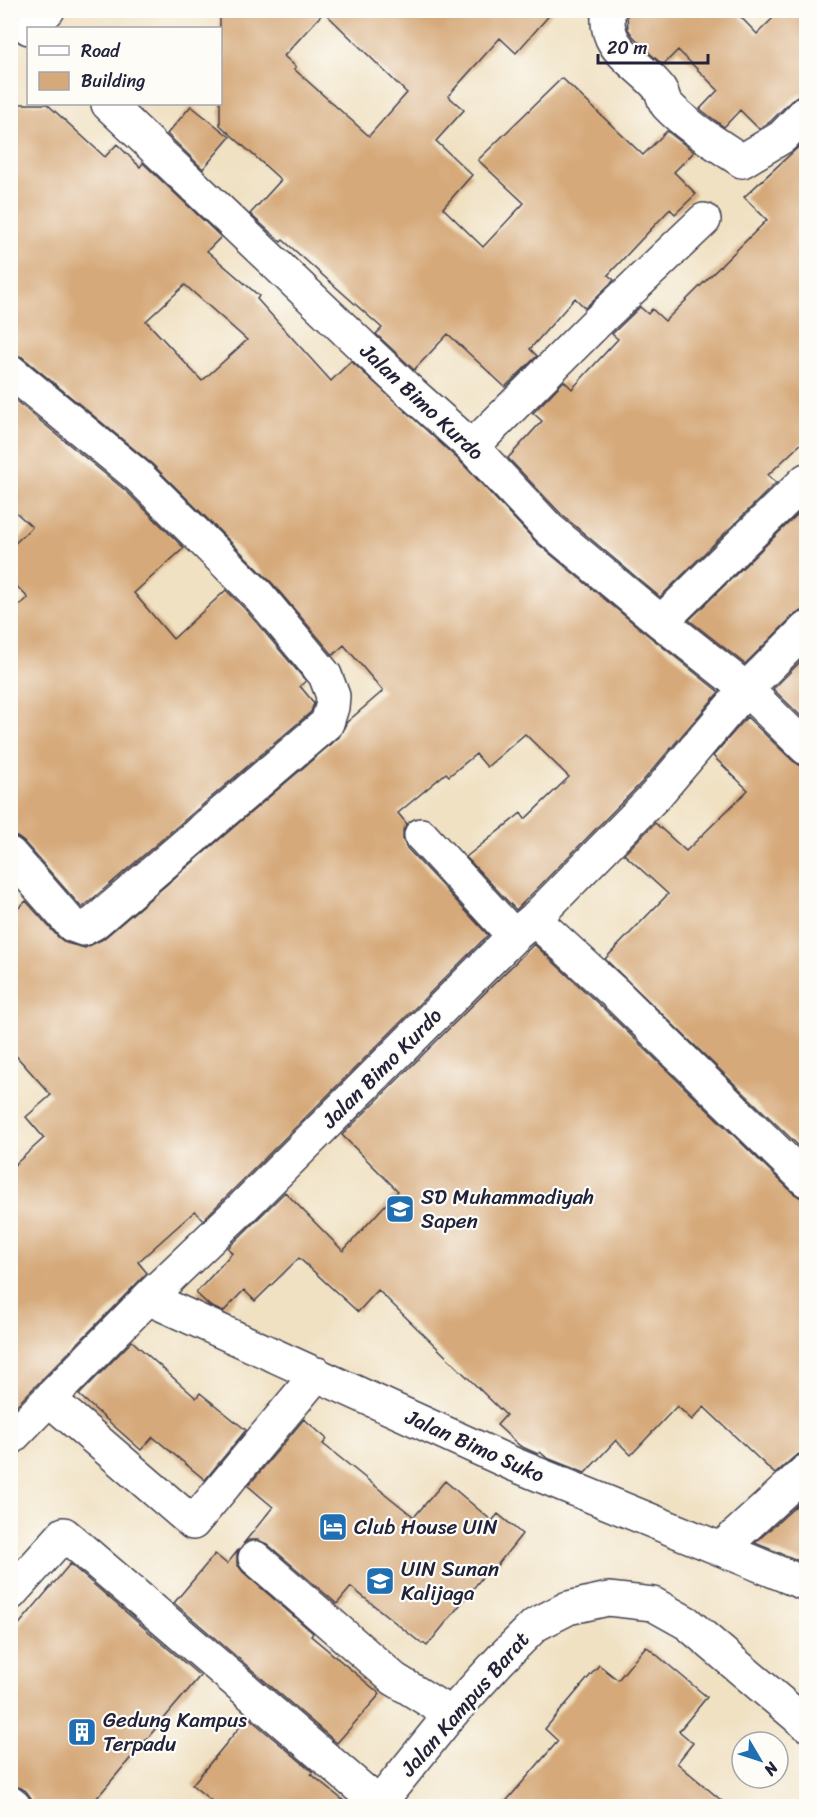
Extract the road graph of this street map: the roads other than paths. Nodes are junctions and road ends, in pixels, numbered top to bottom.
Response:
1 (48, 10) edge
2 (609, 10) edge
3 (10, 13) edge
4 (28, 27) edge
5 (30, 27) edge
6 (109, 105) edge
7 (807, 112) edge
8 (704, 220) dead end
9 (10, 371) edge
10 (472, 447) junction
11 (807, 480) edge
12 (661, 622) junction
13 (807, 629) edge
14 (746, 689) junction
15 (807, 748) edge
16 (421, 835) dead end
17 (14, 867) edge
18 (524, 928) junction
19 (807, 1180) edge
20 (148, 1298) junction
21 (317, 1374) junction
22 (50, 1400) junction
23 (10, 1439) edge
24 (807, 1472) edge
25 (722, 1548) junction
26 (255, 1558) dead end
27 (807, 1584) edge
28 (10, 1594) edge
29 (451, 1714) junction
30 (807, 1724) edge
31 (10, 1803) edge
32 (378, 1805) edge
33 (14, 1806) edge

1 - 5 street
2 - 7 street
3 - 4 street
6 - 10 street, Jalan Bimo Kurdo
8 - 10 street
9 - 17 street
10 - 12 street, Jalan Bimo Kurdo
11 - 12 street
12 - 14 street, Jalan Bimo Kurdo
13 - 14 street, Jalan Bimo Kurdo
14 - 15 street
14 - 18 street, Jalan Bimo Kurdo
16 - 18 street
18 - 19 street
18 - 20 street, Jalan Bimo Kurdo
20 - 21 street, Jalan Bimo Suko
20 - 22 street, Jalan Bimo Kurdo
21 - 22 street
21 - 25 street, Jalan Bimo Suko
22 - 23 street, Jalan Bimo Kurdo
24 - 25 street
25 - 27 street, Jalan Bimo Suko
26 - 29 street
28 - 32 street
29 - 30 street, Jalan Kampus Barat
29 - 32 street, Jalan Kampus Barat
31 - 33 street

